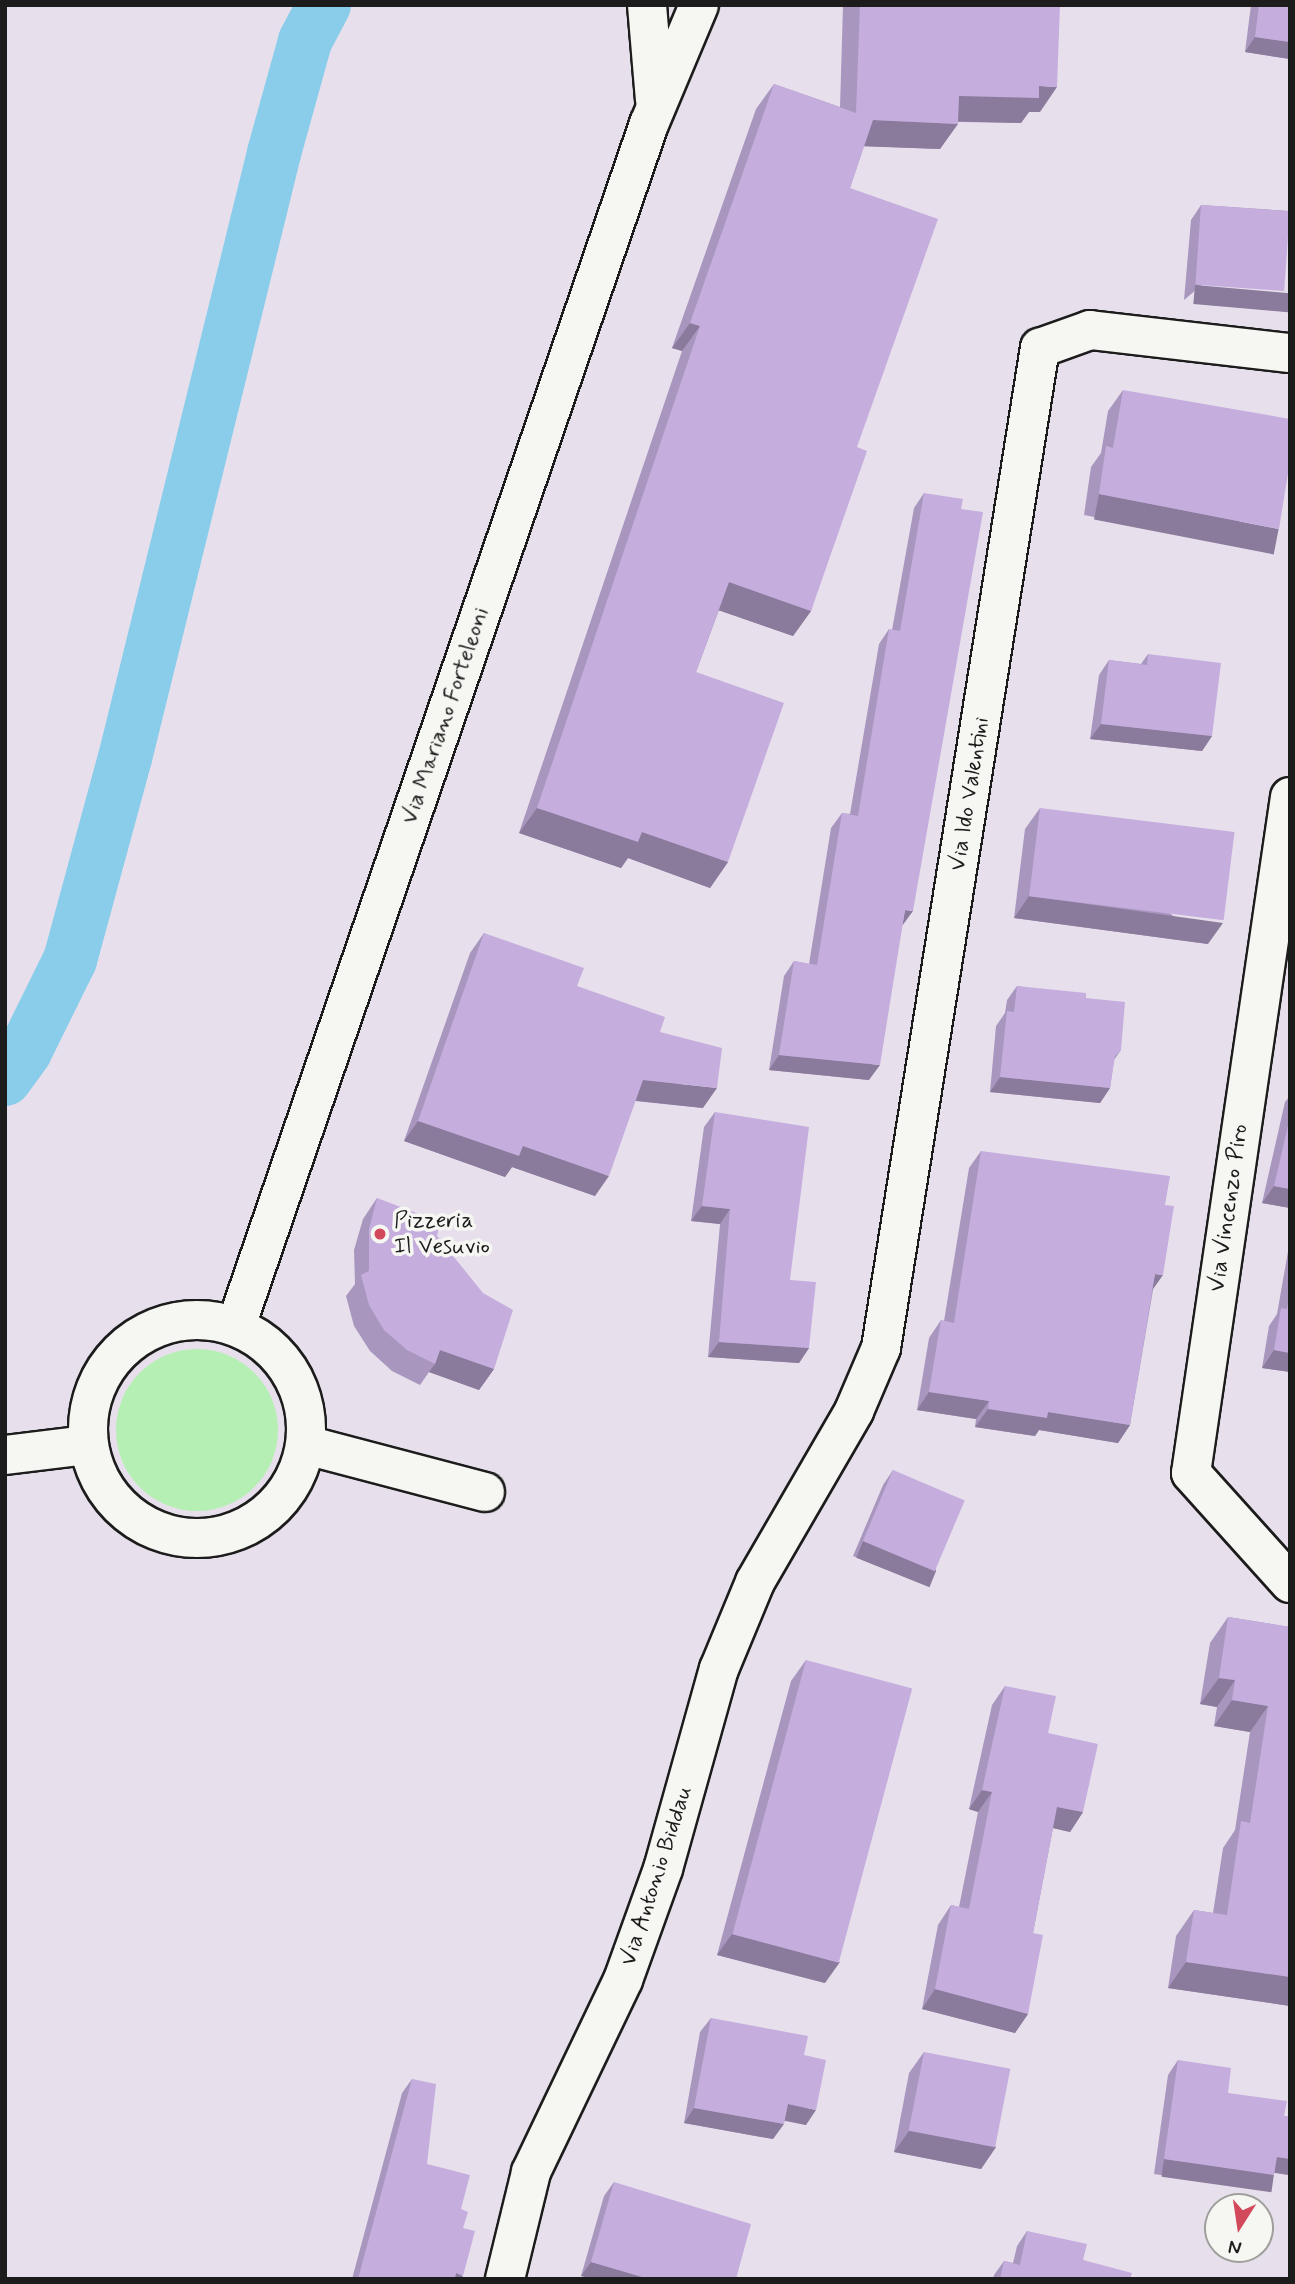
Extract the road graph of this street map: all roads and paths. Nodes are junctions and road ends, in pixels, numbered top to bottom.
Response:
1 (647, 5) edge
2 (699, 5) edge
3 (655, 106) junction
4 (1290, 353) edge
5 (1290, 797) edge
6 (236, 1326) junction
7 (87, 1445) junction
8 (306, 1445) junction
9 (5, 1455) edge
10 (814, 1474) joint
11 (485, 1492) dead end
12 (1290, 1583) edge
13 (505, 2279) edge

1 - 3 street, Via Mariano Forteleoni
2 - 3 street, Via Mariano Forteleoni
3 - 6 street, Via Mariano Forteleoni
4 - 10 street, Via Ido Valentini
5 - 12 street, Via Vincenzo Piro
6 - 7 street
6 - 8 street
7 - 8 street
7 - 9 street
8 - 11 street
10 - 13 street, Via Antonio Biddau

